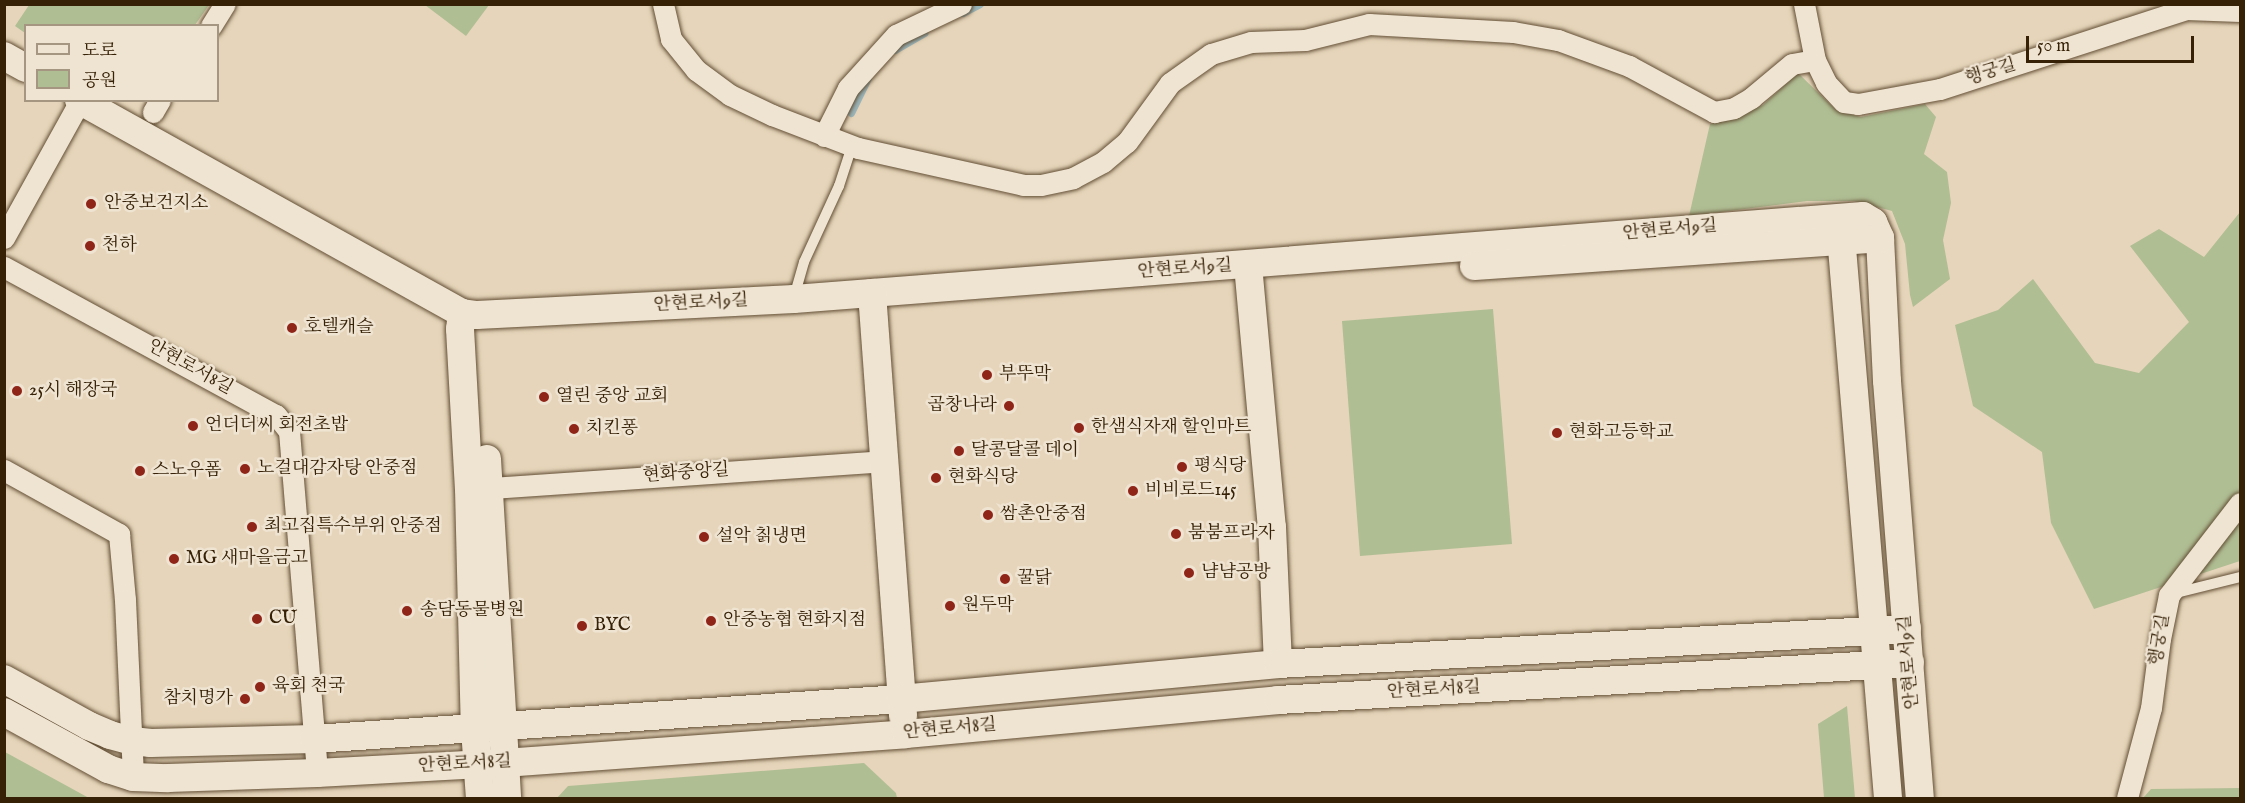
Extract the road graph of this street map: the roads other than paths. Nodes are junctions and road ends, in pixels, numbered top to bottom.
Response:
1 (225, 4) edge
2 (663, 4) edge
3 (960, 4) edge
4 (1804, 4) edge
5 (2241, 11) edge
6 (212, 24) edge
7 (4, 56) edge
8 (1815, 60) junction
9 (24, 67) edge
10 (4, 71) edge
11 (24, 82) edge
12 (72, 103) edge
13 (824, 136) junction
14 (852, 146) junction
15 (1841, 229) junction
16 (4, 238) edge
17 (4, 267) edge
18 (1249, 273) junction
19 (794, 299) junction
20 (872, 301) junction
21 (469, 321) junction
22 (883, 461) junction
23 (4, 470) edge
24 (479, 488) junction
25 (2241, 503) edge
26 (2241, 577) edge
27 (2169, 595) junction
28 (1907, 629) junction
29 (1876, 632) junction
30 (1910, 663) junction
31 (1278, 664) junction
32 (1878, 665) junction
33 (4, 679) edge
34 (901, 699) junction
35 (4, 712) edge
36 (488, 728) junction
37 (906, 734) junction
38 (314, 739) junction
39 (132, 741) junction
40 (491, 763) junction
41 (317, 774) junction
42 (133, 777) junction
43 (480, 798) edge
44 (507, 798) edge
45 (1888, 798) edge
46 (1920, 798) edge
47 (2127, 798) edge

1 - 6 street
2 - 13 street
3 - 13 street
4 - 8 street, 행궁길
5 - 8 street, 행궁길
7 - 9 street
8 - 14 street
10 - 11 street
12 - 16 street
12 - 21 street
13 - 14 street
14 - 19 lane
15 - 18 street, 안현로서9길
15 - 28 street, 안현로서9길
15 - 29 street
17 - 38 street, 안현로서8길
18 - 20 street, 안현로서9길
18 - 31 street
19 - 20 street, 안현로서9길
19 - 21 street, 안현로서9길
20 - 21 street, 안현로서9길
20 - 22 street
21 - 24 street
22 - 24 street, 현화중앙길
22 - 34 street
23 - 39 street
24 - 36 street
25 - 27 street, 행궁길
26 - 27 lane
27 - 47 street, 행궁길
28 - 29 street, 안현로서8길
28 - 30 street, 안현로서9길
29 - 31 street, 안현로서8길
29 - 32 street
30 - 32 street, 안현로서8길
30 - 46 street, 안현로서9길
31 - 34 street, 안현로서8길
32 - 37 street, 안현로서8길
32 - 45 street
33 - 39 street, 안현로서8길
34 - 36 street, 안현로서8길
34 - 37 street
35 - 42 street, 안현로서8길
36 - 38 street, 안현로서8길
36 - 40 street
37 - 40 street, 안현로서8길
38 - 39 street, 안현로서8길
38 - 41 street
39 - 42 street
40 - 41 street, 안현로서8길
40 - 43 street
40 - 44 street
41 - 42 street, 안현로서8길

